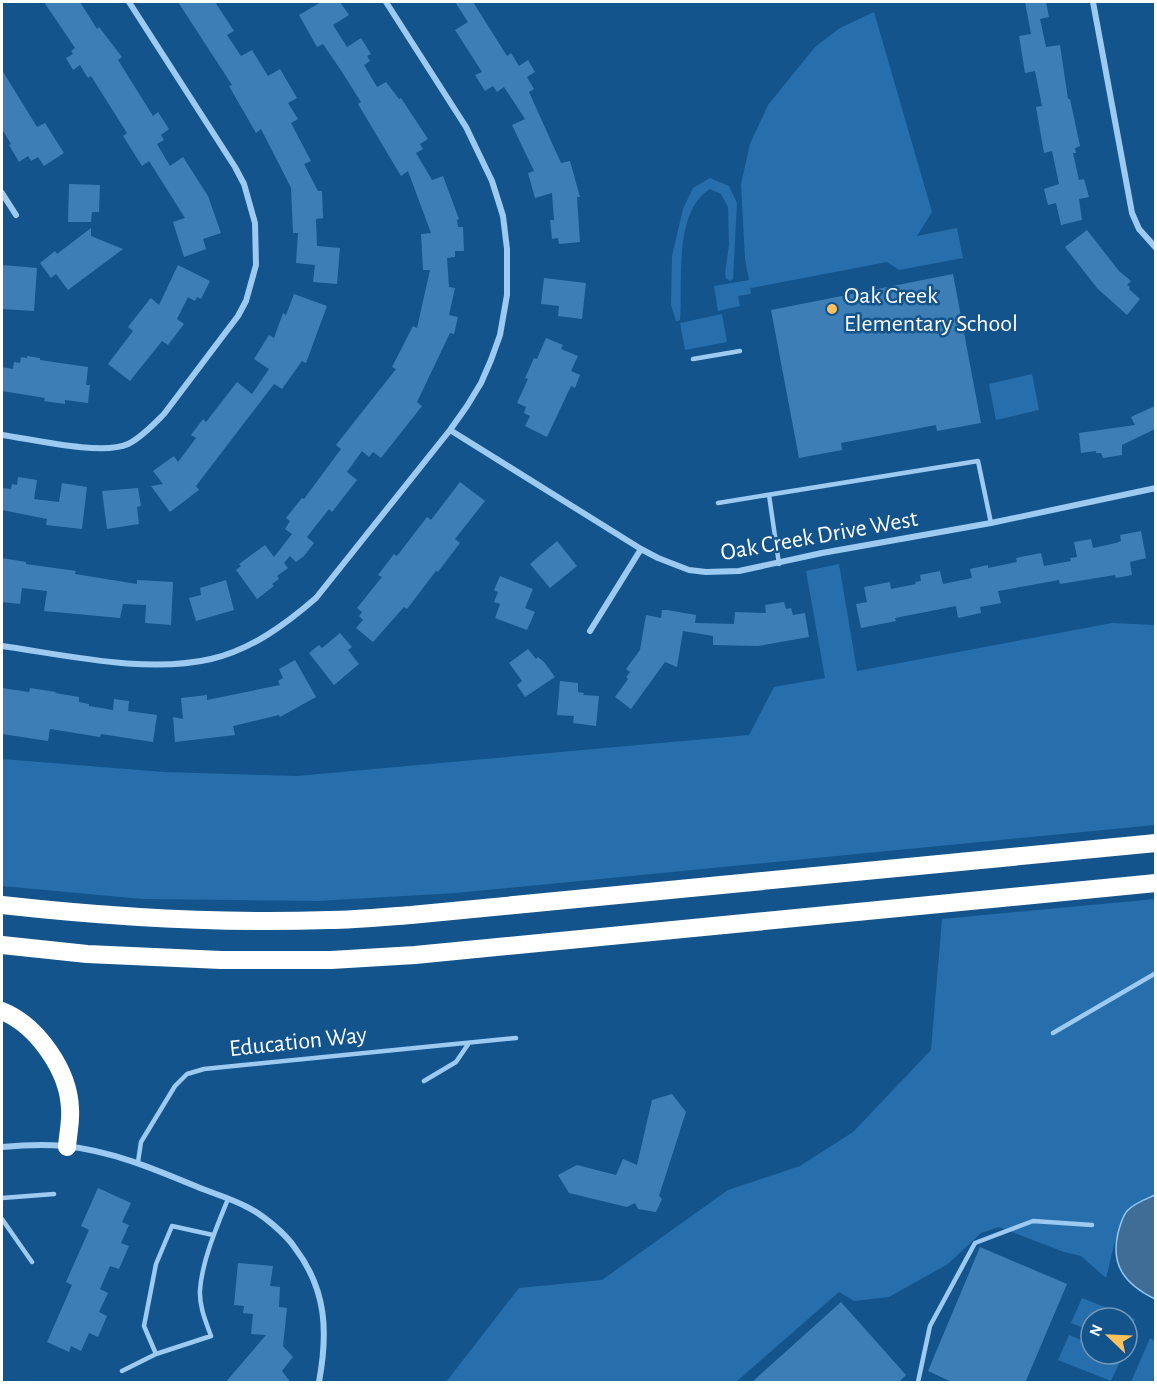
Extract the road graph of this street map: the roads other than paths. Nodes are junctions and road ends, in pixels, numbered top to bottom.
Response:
1 (129, 2) edge
2 (386, 2) edge
3 (1093, 2) edge
4 (2, 192) edge
5 (16, 215) dead end
6 (1155, 248) edge
7 (740, 351) dead end
8 (693, 359) dead end
9 (450, 430) junction
10 (2, 435) edge
11 (1155, 488) edge
12 (769, 495) junction
13 (718, 503) dead end
14 (991, 523) junction
15 (641, 549) junction
16 (780, 564) junction
17 (590, 631) dead end
18 (2, 646) edge
19 (1155, 843) edge
20 (1155, 883) edge
21 (2, 905) edge
22 (2, 945) edge
23 (1155, 973) edge
24 (2, 1011) edge
25 (1053, 1033) dead end
26 (516, 1038) dead end
27 (469, 1043) junction
28 (424, 1081) dead end
29 (2, 1147) edge
30 (67, 1147) junction
31 (138, 1162) junction
32 (54, 1194) dead end
33 (2, 1198) edge
34 (228, 1199) junction
35 (2, 1219) edge
36 (1092, 1225) dead end
37 (213, 1235) junction
38 (32, 1262) dead end
39 (156, 1354) junction
40 (122, 1371) dead end
41 (319, 1383) edge
42 (918, 1383) edge

1 - 10 street
2 - 9 street
3 - 6 street
4 - 5 street
7 - 8 lane
9 - 15 street, Oak Creek Drive West
9 - 18 street
11 - 14 street, Oak Creek Drive West
12 - 13 lane
12 - 14 lane
12 - 16 lane
14 - 16 street, Oak Creek Drive West
15 - 16 street, Oak Creek Drive West
15 - 17 street
19 - 21 highway
20 - 22 highway
23 - 25 lane
24 - 30 highway
26 - 27 lane, Education Way
27 - 28 lane
27 - 31 lane, Education Way
29 - 30 street
30 - 31 street
31 - 34 street
32 - 33 lane
34 - 37 lane
34 - 41 street
35 - 38 lane
36 - 42 lane
37 - 39 lane
37 - 39 lane
39 - 40 lane

